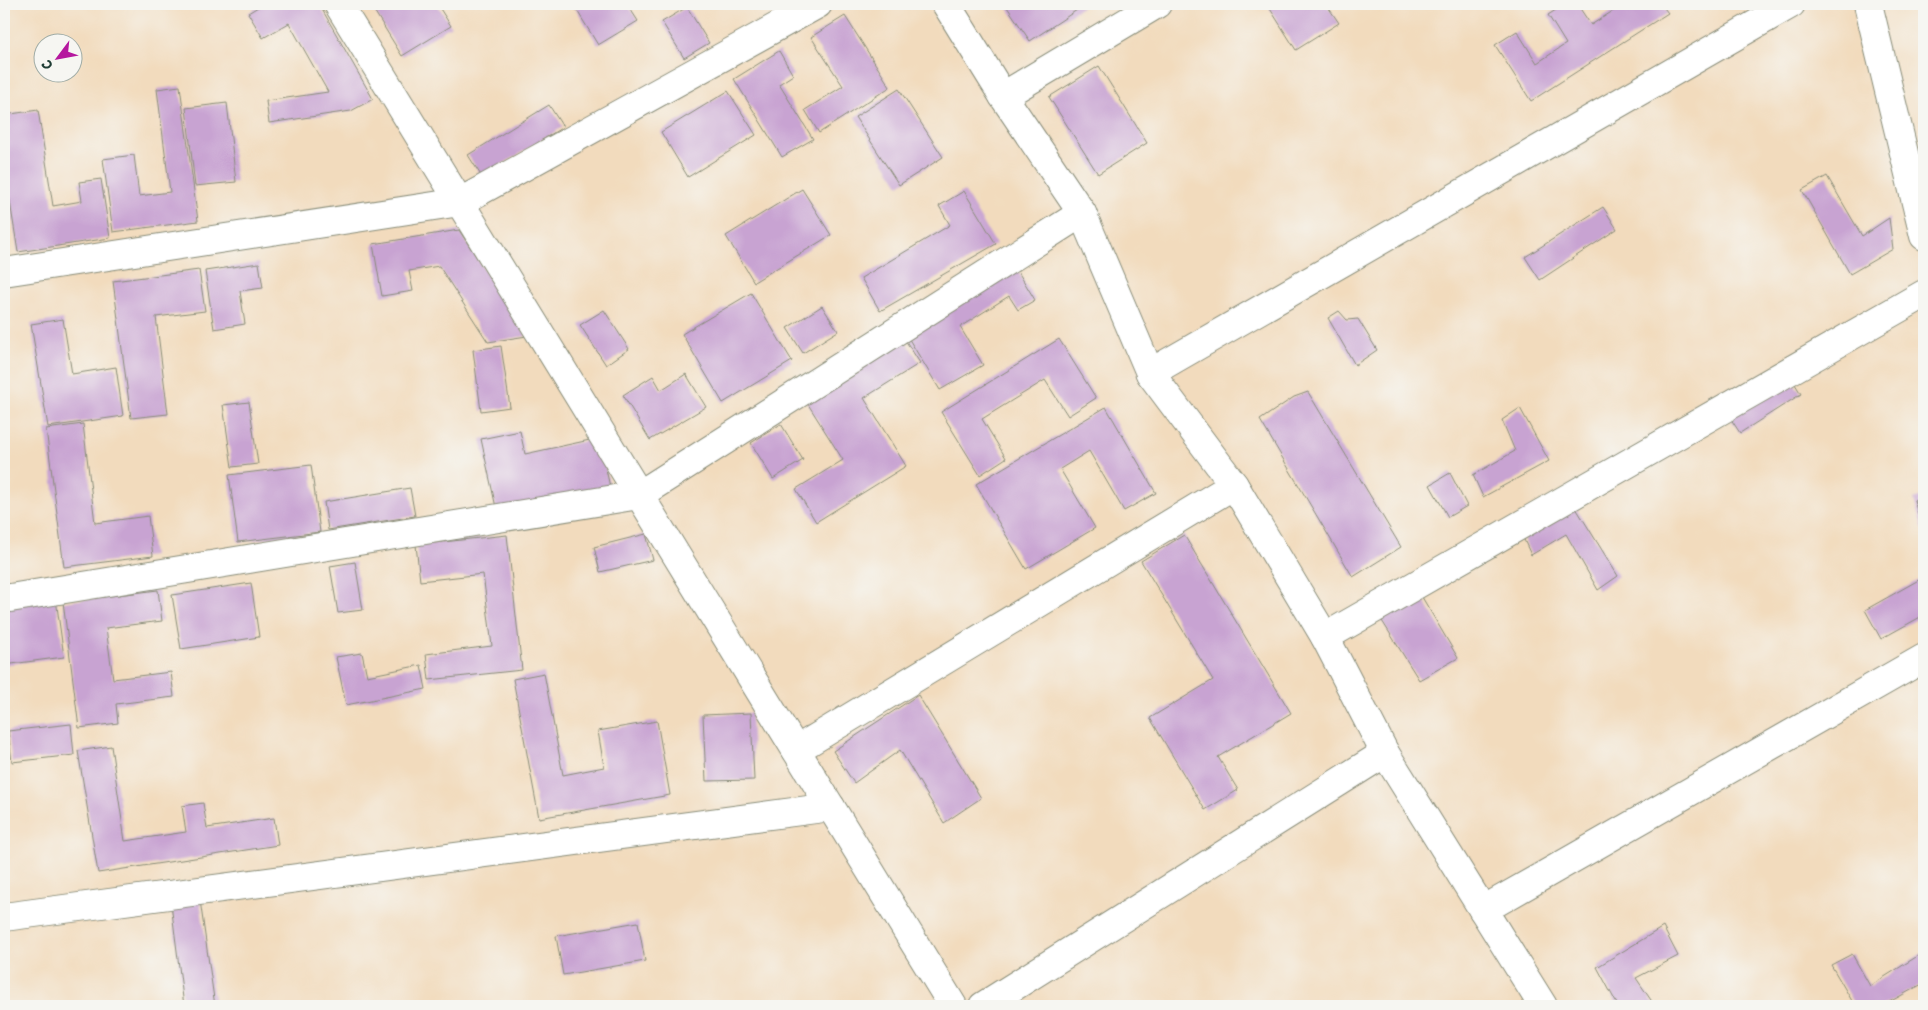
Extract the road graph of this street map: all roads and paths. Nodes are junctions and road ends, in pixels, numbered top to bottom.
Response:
1 (338, 4) edge
2 (818, 4) edge
3 (946, 4) edge
4 (1157, 4) edge
5 (1791, 4) edge
6 (1868, 4) edge
7 (1004, 96) junction
8 (460, 202) junction
9 (1082, 213) junction
10 (1924, 236) edge
11 (4, 272) edge
12 (1924, 294) edge
13 (1150, 373) junction
14 (1234, 485) junction
15 (639, 495) junction
16 (4, 599) edge
17 (1325, 638) junction
18 (1924, 658) edge
19 (796, 750) junction
20 (1385, 753) junction
21 (831, 807) junction
22 (1483, 910) junction
23 (4, 917) edge
24 (953, 1006) edge
25 (983, 1006) edge
26 (1543, 1006) edge

1 - 8 street
2 - 8 street
3 - 7 street
4 - 7 street
5 - 13 street
6 - 10 street
7 - 9 street
8 - 11 street
8 - 15 street
9 - 13 street
9 - 15 street
12 - 17 street
13 - 14 street
14 - 17 street
14 - 19 street
15 - 16 street
15 - 19 street
17 - 20 street
18 - 22 street
19 - 21 street
20 - 22 street
20 - 25 street
21 - 23 street
21 - 24 street
22 - 26 street

